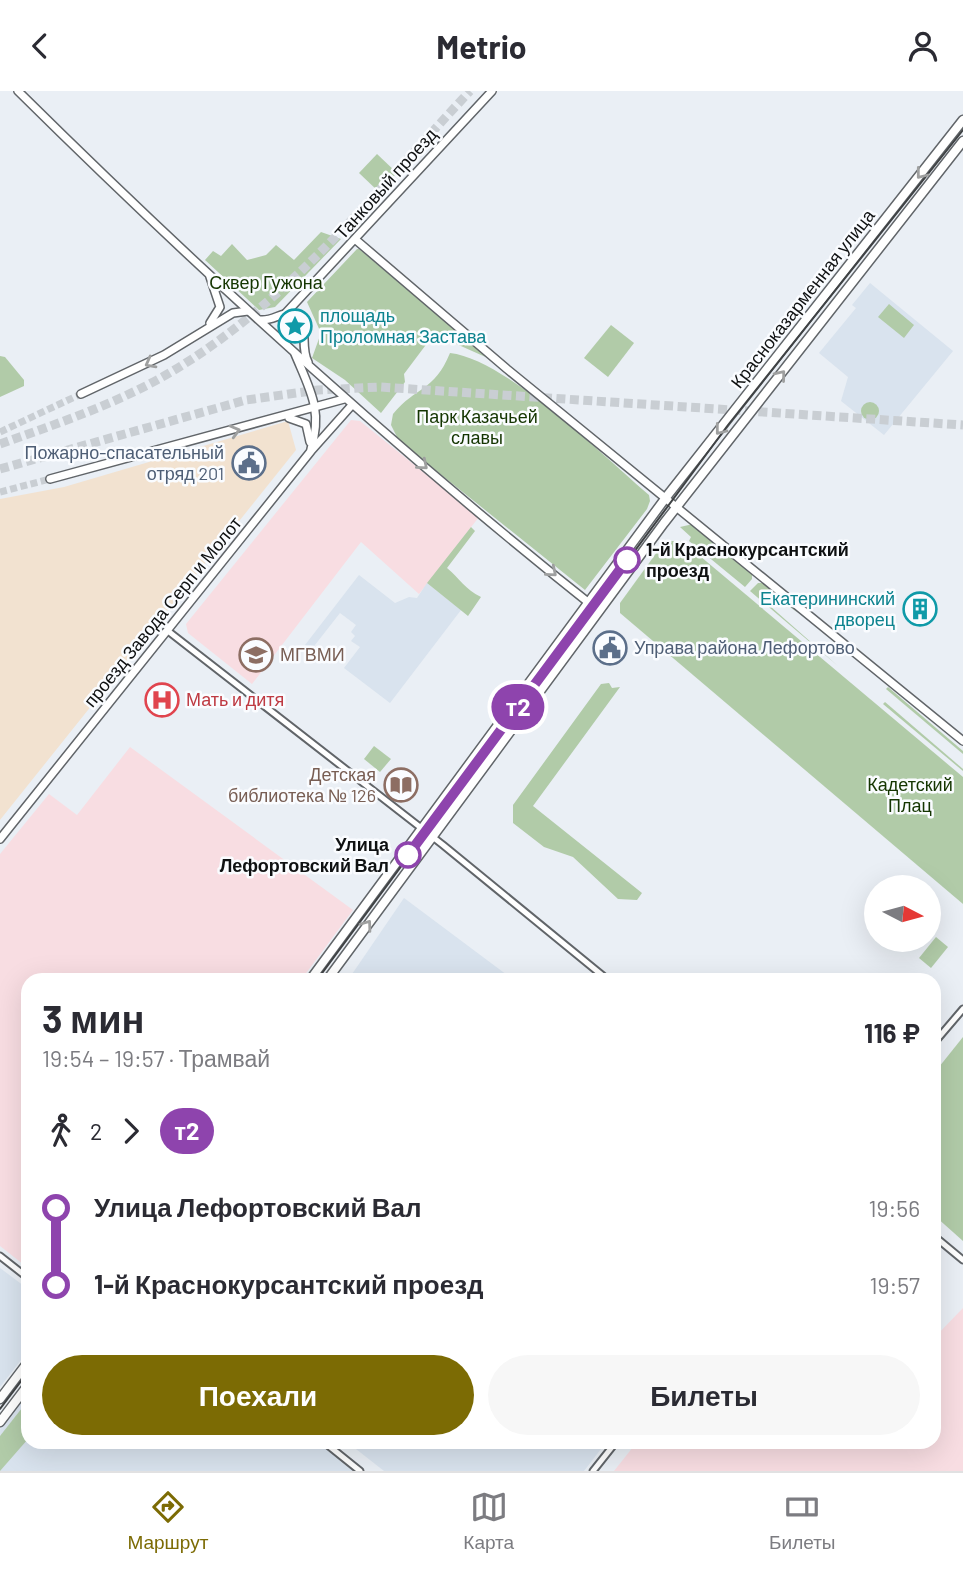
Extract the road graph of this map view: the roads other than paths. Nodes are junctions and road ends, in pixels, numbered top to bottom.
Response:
1 (18, 91) edge
2 (492, 91) edge
3 (963, 120) edge
4 (963, 141) edge
5 (356, 240) junction
6 (209, 275) junction
7 (302, 298) junction
8 (248, 311) junction
9 (282, 316) junction
10 (301, 318) junction
11 (258, 319) junction
12 (208, 326) junction
13 (302, 336) junction
14 (279, 337) junction
15 (294, 353) junction
16 (310, 366) junction
17 (80, 394) tunnel mouth
18 (344, 399) junction
19 (352, 405) junction
20 (316, 409) junction
21 (285, 418) junction
22 (309, 453) junction
23 (50, 479) tunnel mouth
24 (667, 496) junction
25 (678, 506) junction
26 (589, 603) junction
27 (599, 611) junction
28 (168, 631) junction
29 (963, 741) edge
30 (422, 829) junction
31 (432, 837) junction
32 (0, 839) edge
33 (315, 973) edge
34 (332, 973) edge
35 (599, 973) edge
36 (963, 1009) edge
37 (941, 1035) edge
38 (941, 1243) edge
39 (0, 1256) edge
40 (963, 1260) edge
41 (21, 1272) edge
42 (21, 1371) edge
43 (21, 1394) edge
44 (0, 1399) edge
45 (0, 1422) edge
46 (333, 1449) edge
47 (610, 1449) edge
48 (360, 1471) edge
49 (593, 1471) edge

1 - 6 street
2 - 5 street, Танковый проезд
3 -> 24 main road, Красноказарменная улица
25 -> 4 main road, Красноказарменная улица
5 - 7 street, Танковый проезд
5 - 24 street
6 - 8 street
6 - 12 street
7 - 9 street, Танковый проезд
7 - 10 street
8 - 11 street
8 - 12 street
9 - 10 street
9 - 11 street
9 - 14 street
10 - 13 street
11 - 14 street
12 -> 17 street
13 - 14 street
13 - 16 street
14 - 15 street
15 - 16 street
15 - 20 street
16 - 18 street
18 - 19 street
18 - 20 street
19 - 22 street, проезд Завода Серп и Молот
19 -> 26 street
20 - 21 street
20 - 22 street
21 - 22 street
23 -> 21 street
22 - 28 street, проезд Завода Серп и Молот
24 - 25 street
24 - 26 main road, Красноказарменная улица
25 - 27 main road, Красноказарменная улица
25 - 29 street
26 - 27 street
26 - 30 main road
27 - 31 main road
28 - 30 street
28 - 32 street, проезд Завода Серп и Молот
30 - 31 street
30 - 33 main road
34 -> 31 main road
31 - 35 street
36 - 37 street
38 - 40 street
39 - 41 street
42 - 44 main road
43 - 45 main road
46 - 48 street
47 - 49 street

